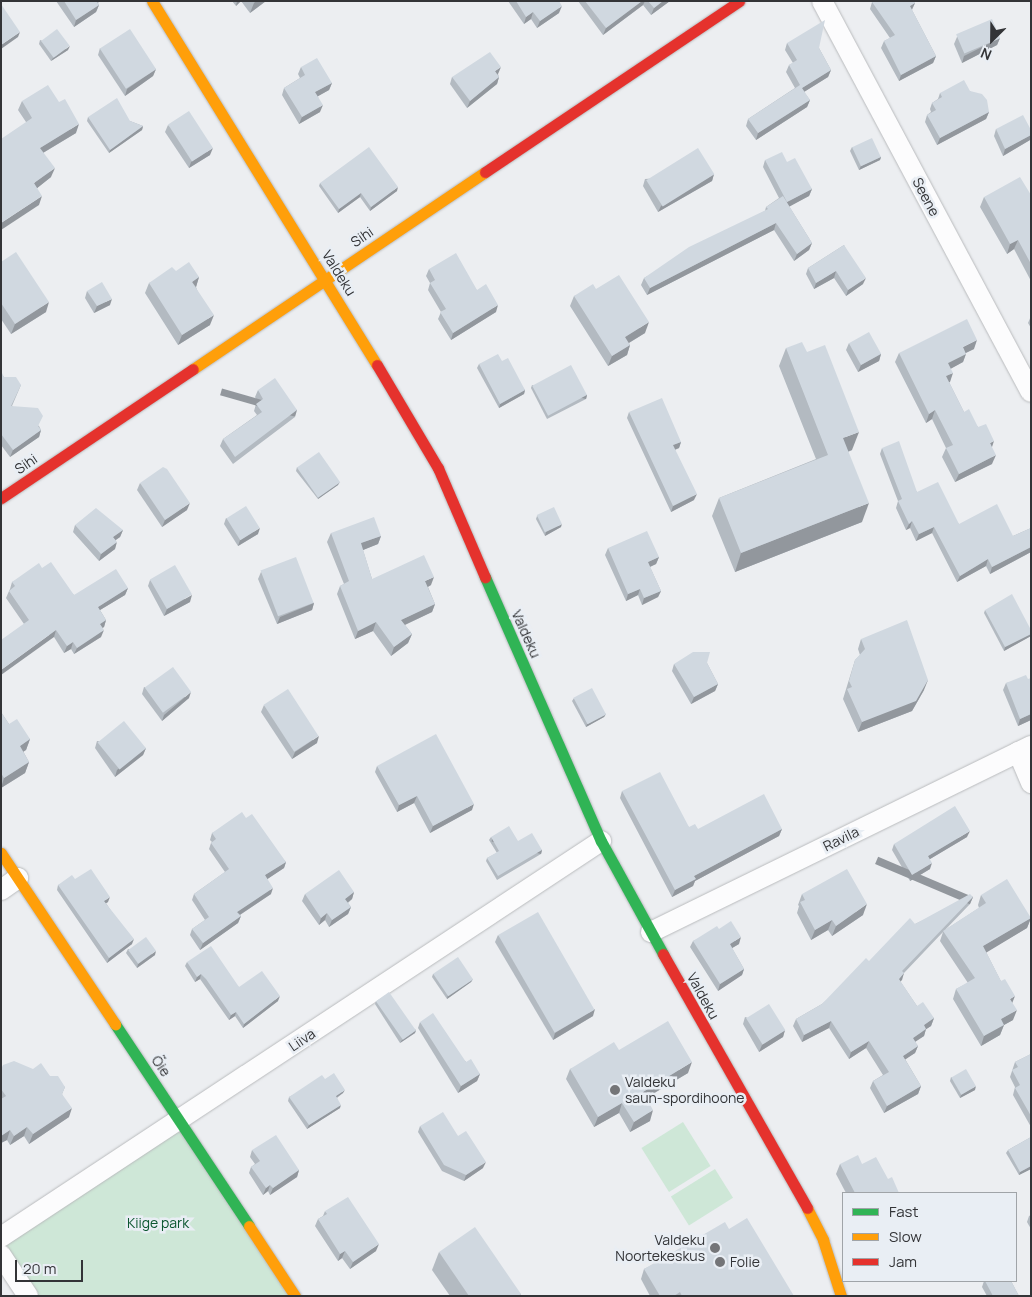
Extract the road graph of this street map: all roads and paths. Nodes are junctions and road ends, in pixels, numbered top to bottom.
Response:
1 (152, 1) edge
2 (739, 1) edge
3 (822, 1) edge
4 (326, 280) junction
5 (1031, 392) edge
6 (1, 498) edge
7 (1025, 749) edge
8 (1031, 783) edge
9 (601, 841) junction
10 (1, 853) edge
11 (18, 878) junction
12 (1, 890) edge
13 (651, 932) junction
14 (180, 1121) junction
15 (1, 1237) edge
16 (1, 1255) edge
17 (28, 1296) edge
18 (295, 1296) edge
19 (841, 1296) edge

1 - 4 street, Valdeku
2 - 4 street, Sihi
3 - 5 street, Seene
4 - 6 street, Sihi
4 - 9 street, Valdeku
7 - 8 street
7 - 13 street, Ravila
9 - 13 street, Valdeku
9 - 14 street, Liiva
10 - 11 street, Õie
11 - 12 street
11 - 14 street, Õie
13 - 19 street, Valdeku
14 - 15 street, Liiva
14 - 18 street, Õie
16 - 17 street

